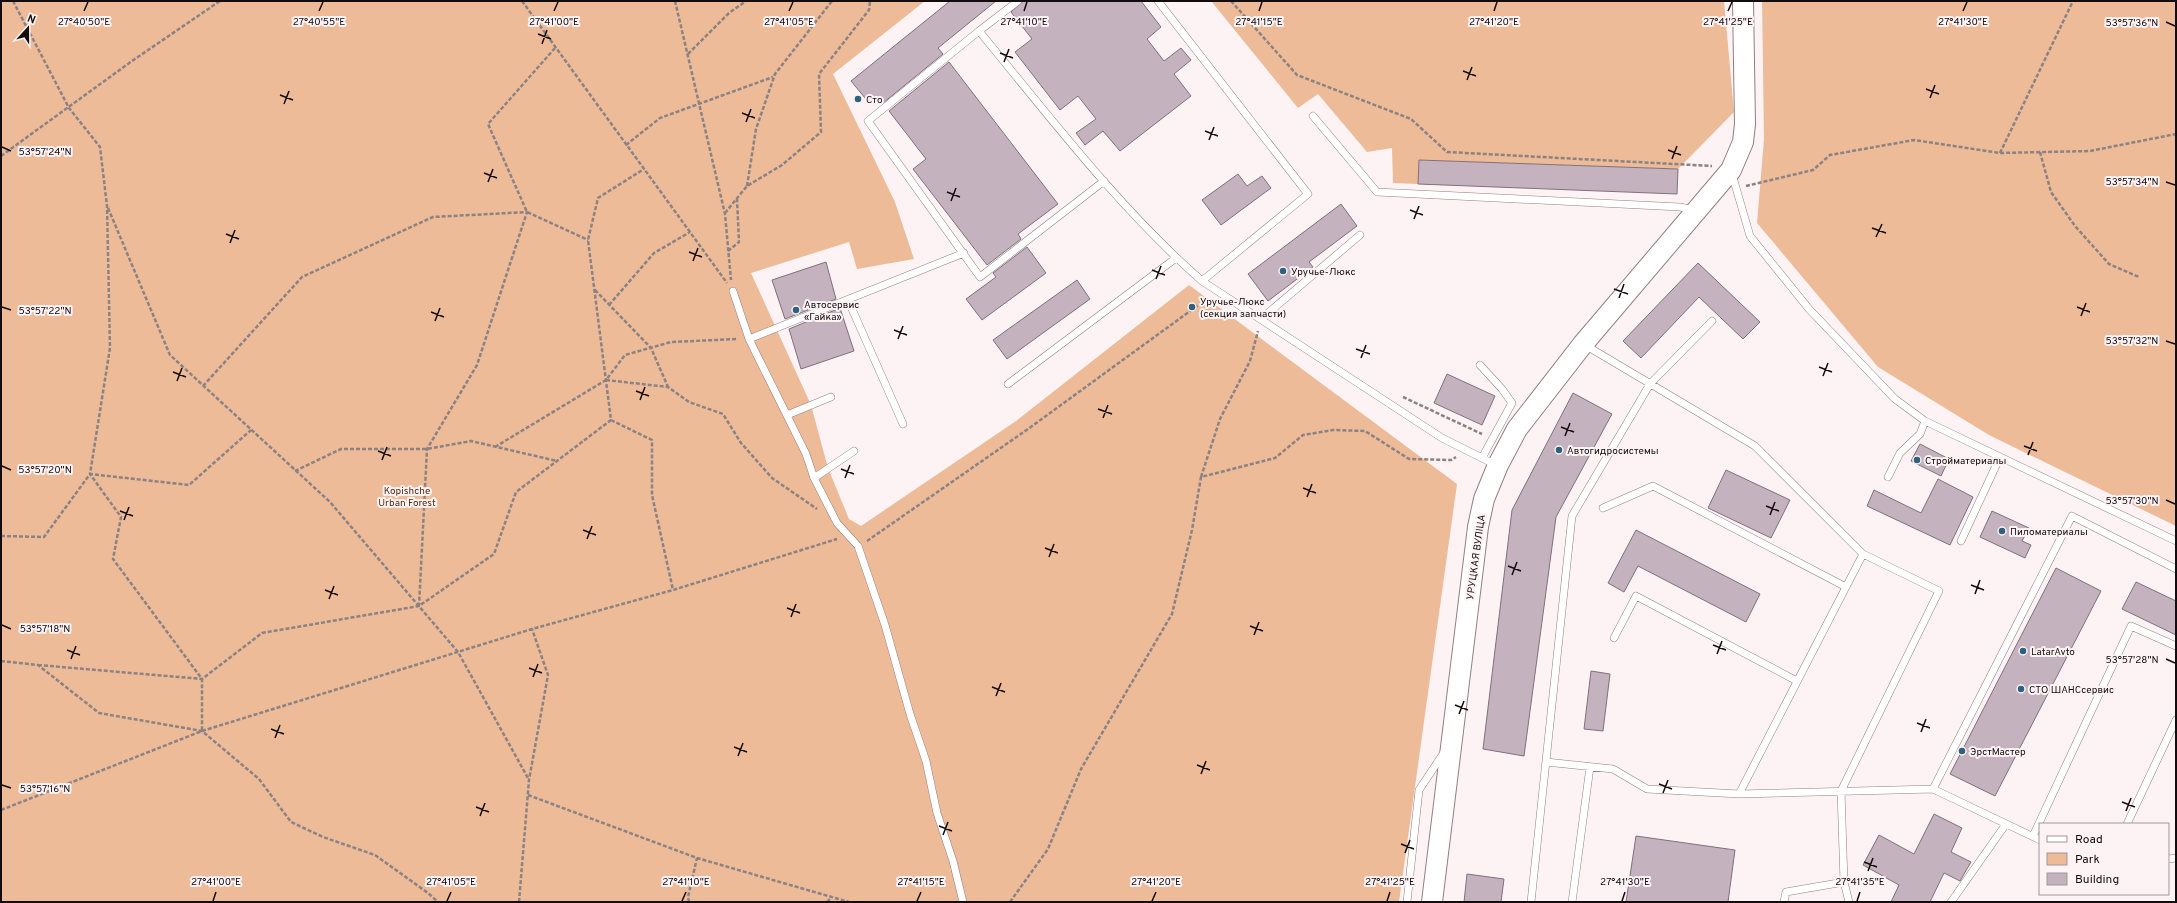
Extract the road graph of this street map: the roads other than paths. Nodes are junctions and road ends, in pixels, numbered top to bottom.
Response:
1 (1018, 1) edge
2 (1158, 1) edge
3 (1743, 1) edge
4 (979, 32) junction
5 (1313, 116) dead end
6 (1733, 180) junction
7 (1104, 181) junction
8 (1696, 211) junction
9 (1360, 235) dead end
10 (964, 253) junction
11 (1176, 258) junction
12 (1202, 281) junction
13 (732, 290) road end
14 (848, 300) junction
15 (1261, 319) junction
16 (1712, 321) dead end
17 (749, 339) junction
18 (1583, 344) junction
19 (1480, 365) dead end
20 (1008, 384) dead end
21 (1650, 384) junction
22 (831, 397) dead end
23 (786, 415) junction
24 (1925, 421) junction
25 (903, 424) dead end
26 (854, 451) dead end
27 (2000, 457) junction
28 (1490, 462) junction
29 (1888, 477) dead end
30 (814, 478) junction
31 (1603, 508) dead end
32 (1961, 541) dead end
33 (2176, 541) edge
34 (1863, 554) junction
35 (2176, 569) edge
36 (1846, 587) junction
37 (1614, 638) dead end
38 (2176, 646) edge
39 (1797, 681) junction
40 (2176, 720) edge
41 (1451, 741) junction
42 (1546, 762) junction
43 (1590, 767) junction
44 (1933, 789) junction
45 (1841, 791) junction
46 (1739, 794) junction
47 (2044, 823) edge
48 (2127, 823) edge
49 (2006, 824) junction
50 (2037, 838) edge
51 (1844, 882) junction
52 (963, 902) edge
53 (1407, 902) edge
54 (1432, 902) edge
55 (1531, 902) edge
56 (1572, 902) edge
57 (1784, 902) edge
58 (1849, 902) edge
59 (1950, 902) edge

1 - 4 lane
2 - 12 lane
3 - 6 street, УРУЦКАЯ ВУЛІЦА
4 - 7 lane
4 - 10 lane
5 - 8 lane
6 - 8 street, УРУЦКАЯ ВУЛІЦА
6 - 24 lane
7 - 10 lane
7 - 11 lane
8 - 18 street, УРУЦКАЯ ВУЛІЦА
9 - 15 lane
10 - 14 lane
11 - 12 lane
11 - 20 lane
12 - 15 lane
13 - 17 lane
14 - 17 lane
14 - 25 lane
15 - 28 lane
16 - 21 lane
17 - 23 lane
18 - 21 lane
18 - 28 street, УРУЦКАЯ ВУЛІЦА
19 - 28 lane
21 - 34 lane
21 - 42 lane
22 - 23 lane
23 - 30 lane
24 - 27 lane
24 - 29 lane
26 - 30 lane
27 - 32 lane
27 - 33 lane
28 - 41 street, УРУЦКАЯ ВУЛІЦА
30 - 52 lane
31 - 36 lane
34 - 36 lane
34 - 45 lane
35 - 44 lane
36 - 39 lane
37 - 39 lane
38 - 47 lane
39 - 46 lane
40 - 48 lane
41 - 53 lane
41 - 54 street, УРУЦКАЯ ВУЛІЦА
42 - 43 lane
42 - 55 lane
43 - 46 lane
43 - 56 lane
44 - 45 lane
44 - 49 lane
45 - 46 lane
45 - 51 lane
49 - 50 lane
49 - 59 lane
51 - 57 lane
51 - 58 lane

